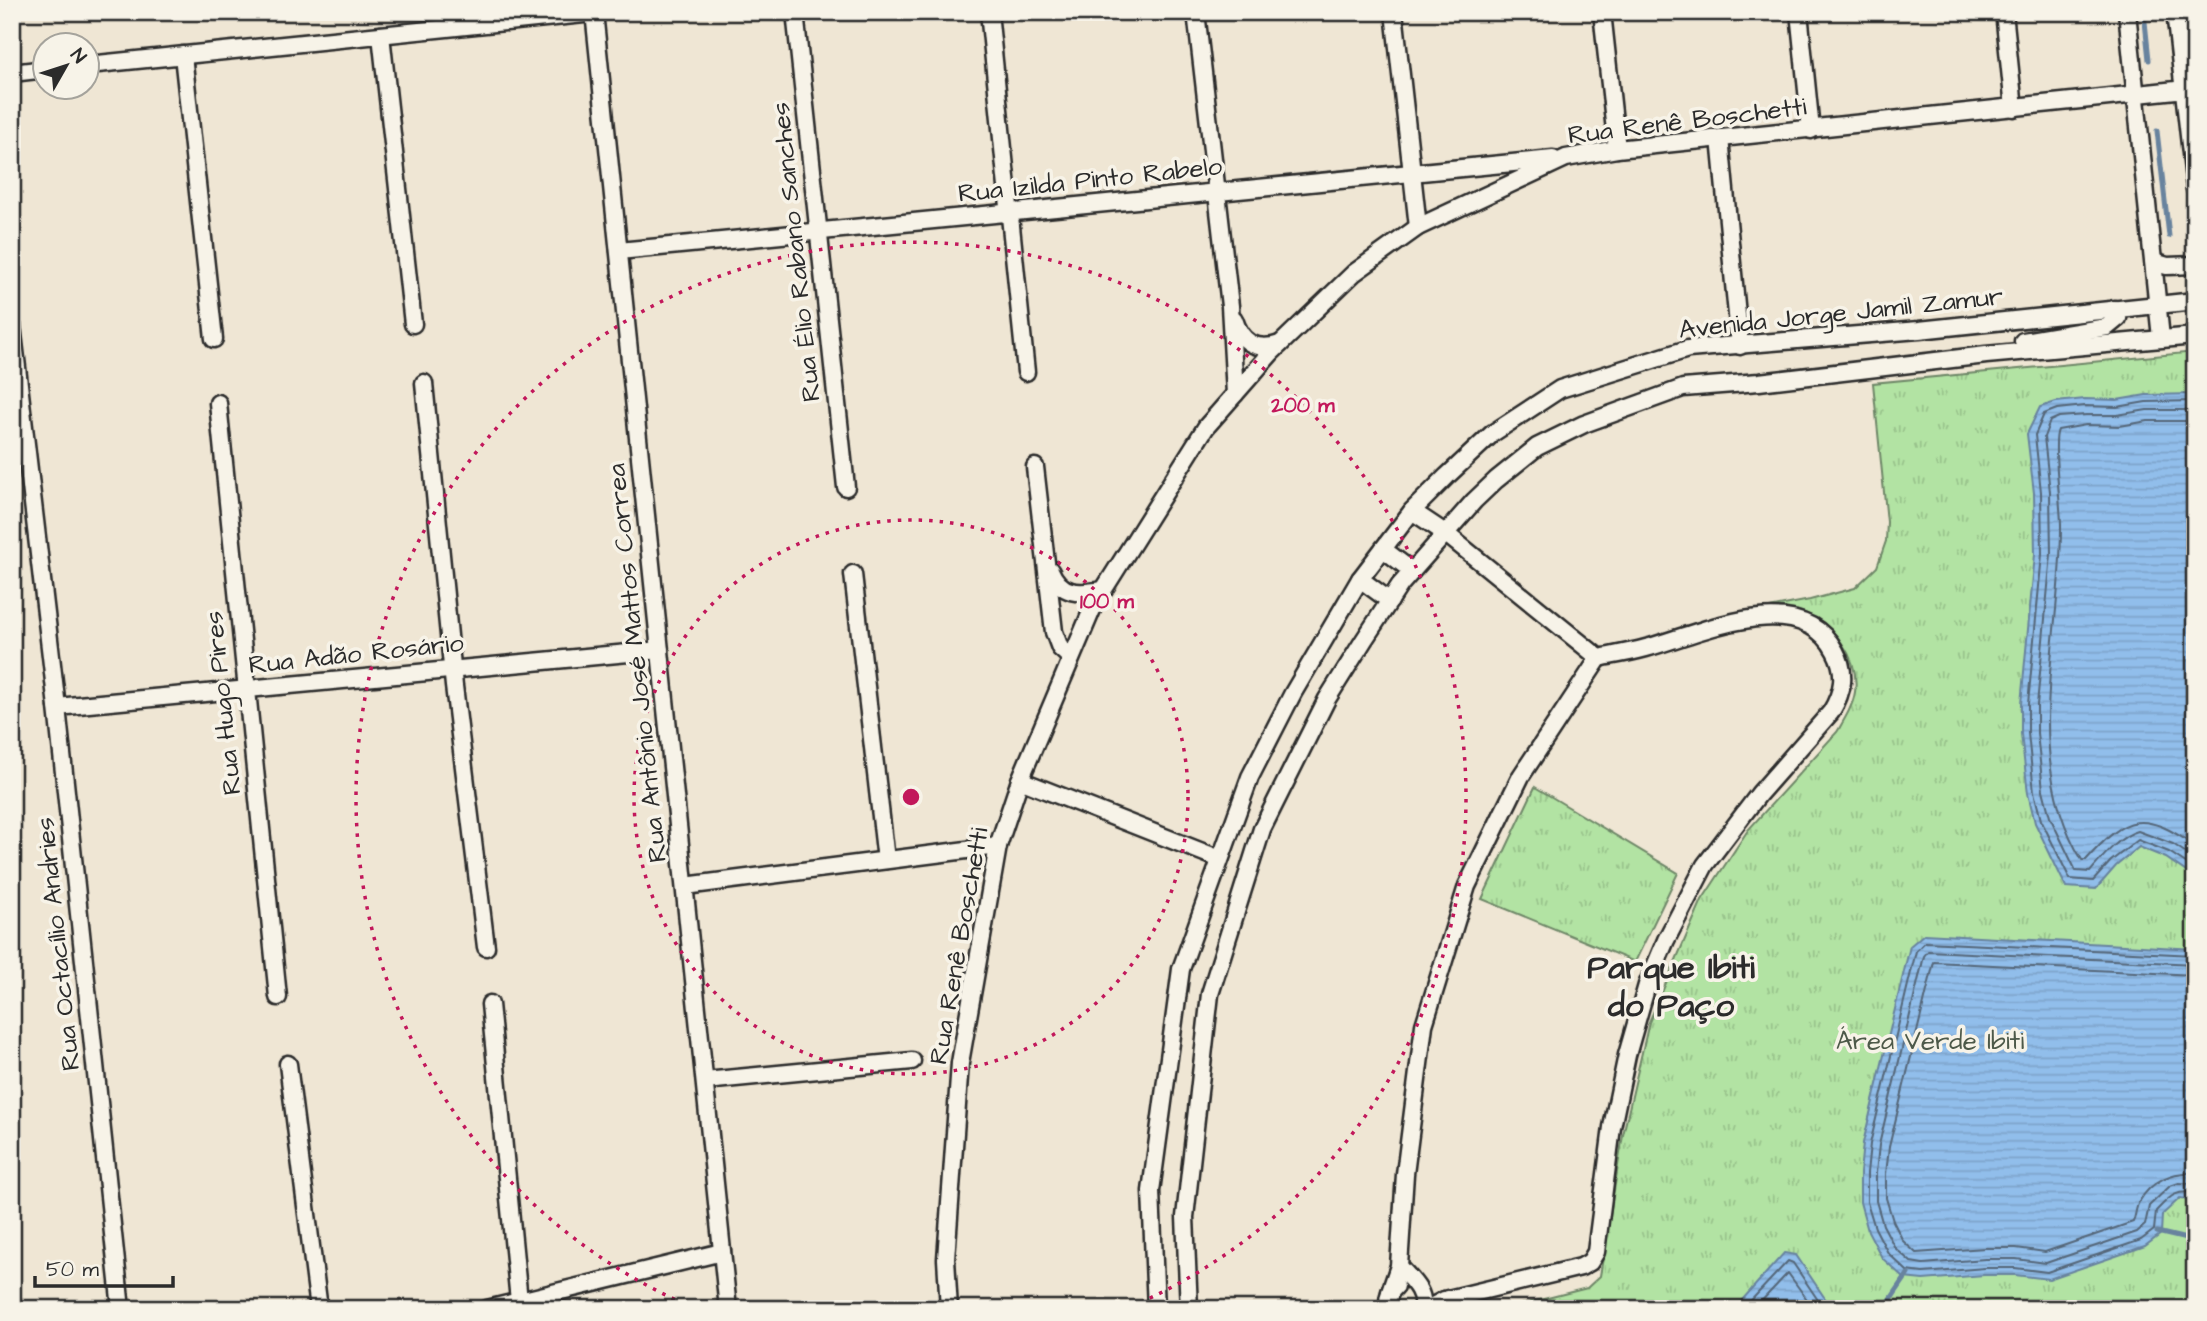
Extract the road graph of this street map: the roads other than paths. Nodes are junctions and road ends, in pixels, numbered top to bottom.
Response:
1 (794, 12) edge
2 (989, 12) edge
3 (1196, 12) edge
4 (1394, 12) edge
5 (1602, 12) edge
6 (1799, 12) edge
7 (2004, 12) edge
8 (2127, 12) edge
9 (2175, 12) edge
10 (594, 13) edge
11 (381, 35) junction
12 (183, 55) junction
13 (102, 64) edge
14 (32, 71) edge
15 (12, 73) edge
16 (2189, 89) edge
17 (2136, 95) junction
18 (2014, 108) junction
19 (1811, 130) junction
20 (1720, 138) junction
21 (1617, 149) junction
22 (1566, 158) junction
23 (1412, 173) junction
24 (2195, 189) edge
25 (1217, 192) junction
26 (1010, 213) junction
27 (1418, 227) junction
28 (818, 232) junction
29 (619, 251) junction
30 (2154, 262) junction
31 (2195, 265) edge
32 (2195, 301) edge
33 (2159, 305) junction
34 (1230, 306) junction
35 (2114, 309) junction
36 (413, 324) dead end
37 (12, 325) edge
38 (2195, 336) edge
39 (2161, 338) junction
40 (214, 340) dead end
41 (1280, 344) junction
42 (1740, 346) junction
43 (1986, 355) junction
44 (1026, 372) dead end
45 (424, 383) dead end
46 (1235, 394) junction
47 (218, 403) dead end
48 (1035, 467) dead end
49 (846, 487) dead end
50 (1412, 511) junction
51 (1445, 533) junction
52 (1383, 549) junction
53 (1046, 561) junction
54 (1412, 571) junction
55 (853, 574) dead end
56 (1360, 579) junction
57 (1103, 590) junction
58 (1390, 601) junction
59 (660, 650) junction
60 (1071, 658) junction
61 (1598, 659) junction
62 (453, 669) junction
63 (247, 689) junction
64 (57, 707) junction
65 (1020, 780) junction
66 (998, 846) junction
67 (1220, 859) junction
68 (886, 860) junction
69 (685, 886) junction
70 (486, 947) dead end
71 (278, 998) dead end
72 (490, 1004) dead end
73 (912, 1061) dead end
74 (288, 1064) dead end
75 (705, 1081) junction
76 (722, 1252) junction
77 (1399, 1266) junction
78 (1421, 1299) edge
79 (519, 1301) junction
80 (1386, 1302) edge
81 (121, 1309) edge
82 (319, 1309) edge
83 (487, 1309) edge
84 (728, 1309) edge
85 (949, 1309) edge
86 (1156, 1309) edge
87 (1189, 1309) edge

1 - 28 street, Rua Élio Rabano Sanches
2 - 26 street
3 - 25 street
4 - 23 street
5 - 21 street
6 - 19 street
7 - 18 street
8 - 17 street
9 - 16 street
10 - 11 street
10 - 29 street, Rua Antônio José Mattos Correa
11 - 12 street
11 - 36 street
12 - 13 street
12 - 40 street
14 - 15 street
16 - 17 street, Rua Renê Boschetti
16 - 24 street
17 - 18 street, Rua Renê Boschetti
17 - 30 street
18 - 19 street, Rua Renê Boschetti
19 - 20 street, Rua Renê Boschetti
20 - 21 street, Rua Renê Boschetti
20 - 42 street
21 - 22 street, Rua Renê Boschetti
22 - 23 street, Rua Izilda Pinto Rabelo
22 - 27 street, Rua Renê Boschetti
23 - 25 street, Rua Izilda Pinto Rabelo
23 - 27 street
25 - 26 street, Rua Izilda Pinto Rabelo
25 - 34 street
26 - 28 street, Rua Izilda Pinto Rabelo
26 - 44 street
27 - 41 street, Rua Renê Boschetti
28 - 29 street, Rua Izilda Pinto Rabelo
28 - 49 street, Rua Élio Rabano Sanches
29 - 59 street, Rua Antônio José Mattos Correa
30 - 31 street
30 - 33 street
32 - 33 street, Avenida Jorge Jamil Zamur
33 - 35 street, Avenida Jorge Jamil Zamur
33 - 39 street
34 - 41 street
34 - 46 street
35 - 42 street, Avenida Jorge Jamil Zamur
35 - 43 street, Avenida Jorge Jamil Zamur
37 - 64 street, Rua Octacílio Andries
38 - 39 street, Avenida Jorge Jamil Zamur
39 - 43 street, Avenida Jorge Jamil Zamur
41 - 46 street, Rua Renê Boschetti
42 - 50 street, Avenida Jorge Jamil Zamur
43 - 51 street, Avenida Jorge Jamil Zamur
45 - 62 street
46 - 57 street, Rua Renê Boschetti
47 - 63 street, Rua Hugo Pires
48 - 53 street
50 - 51 street
50 - 52 street, Avenida Jorge Jamil Zamur
51 - 54 street, Avenida Jorge Jamil Zamur
51 - 61 street
52 - 54 street
52 - 56 street, Avenida Jorge Jamil Zamur
53 - 57 street
53 - 60 street
54 - 58 street, Avenida Jorge Jamil Zamur
55 - 68 street
56 - 58 street
56 - 67 street, Avenida Jorge Jamil Zamur
57 - 60 street, Rua Renê Boschetti
58 - 87 street, Avenida Jorge Jamil Zamur
59 - 62 street, Rua Adão Rosário
59 - 69 street, Rua Antônio José Mattos Correa
60 - 65 street, Rua Renê Boschetti
61 - 77 street
61 - 78 street
62 - 63 street, Rua Adão Rosário
62 - 70 street
63 - 64 street, Rua Adão Rosário
63 - 71 street, Rua Hugo Pires
64 - 81 street, Rua Octacílio Andries
65 - 66 street, Rua Renê Boschetti
65 - 67 street
66 - 68 street
66 - 85 street, Rua Renê Boschetti
67 - 86 street, Avenida Jorge Jamil Zamur
68 - 69 street
69 - 75 street, Rua Antônio José Mattos Correa
72 - 79 street
73 - 75 street
74 - 82 street
75 - 76 street, Rua Antônio José Mattos Correa
76 - 79 street
76 - 84 street, Rua Antônio José Mattos Correa
77 - 78 street
77 - 80 street
78 - 80 street
79 - 83 street

